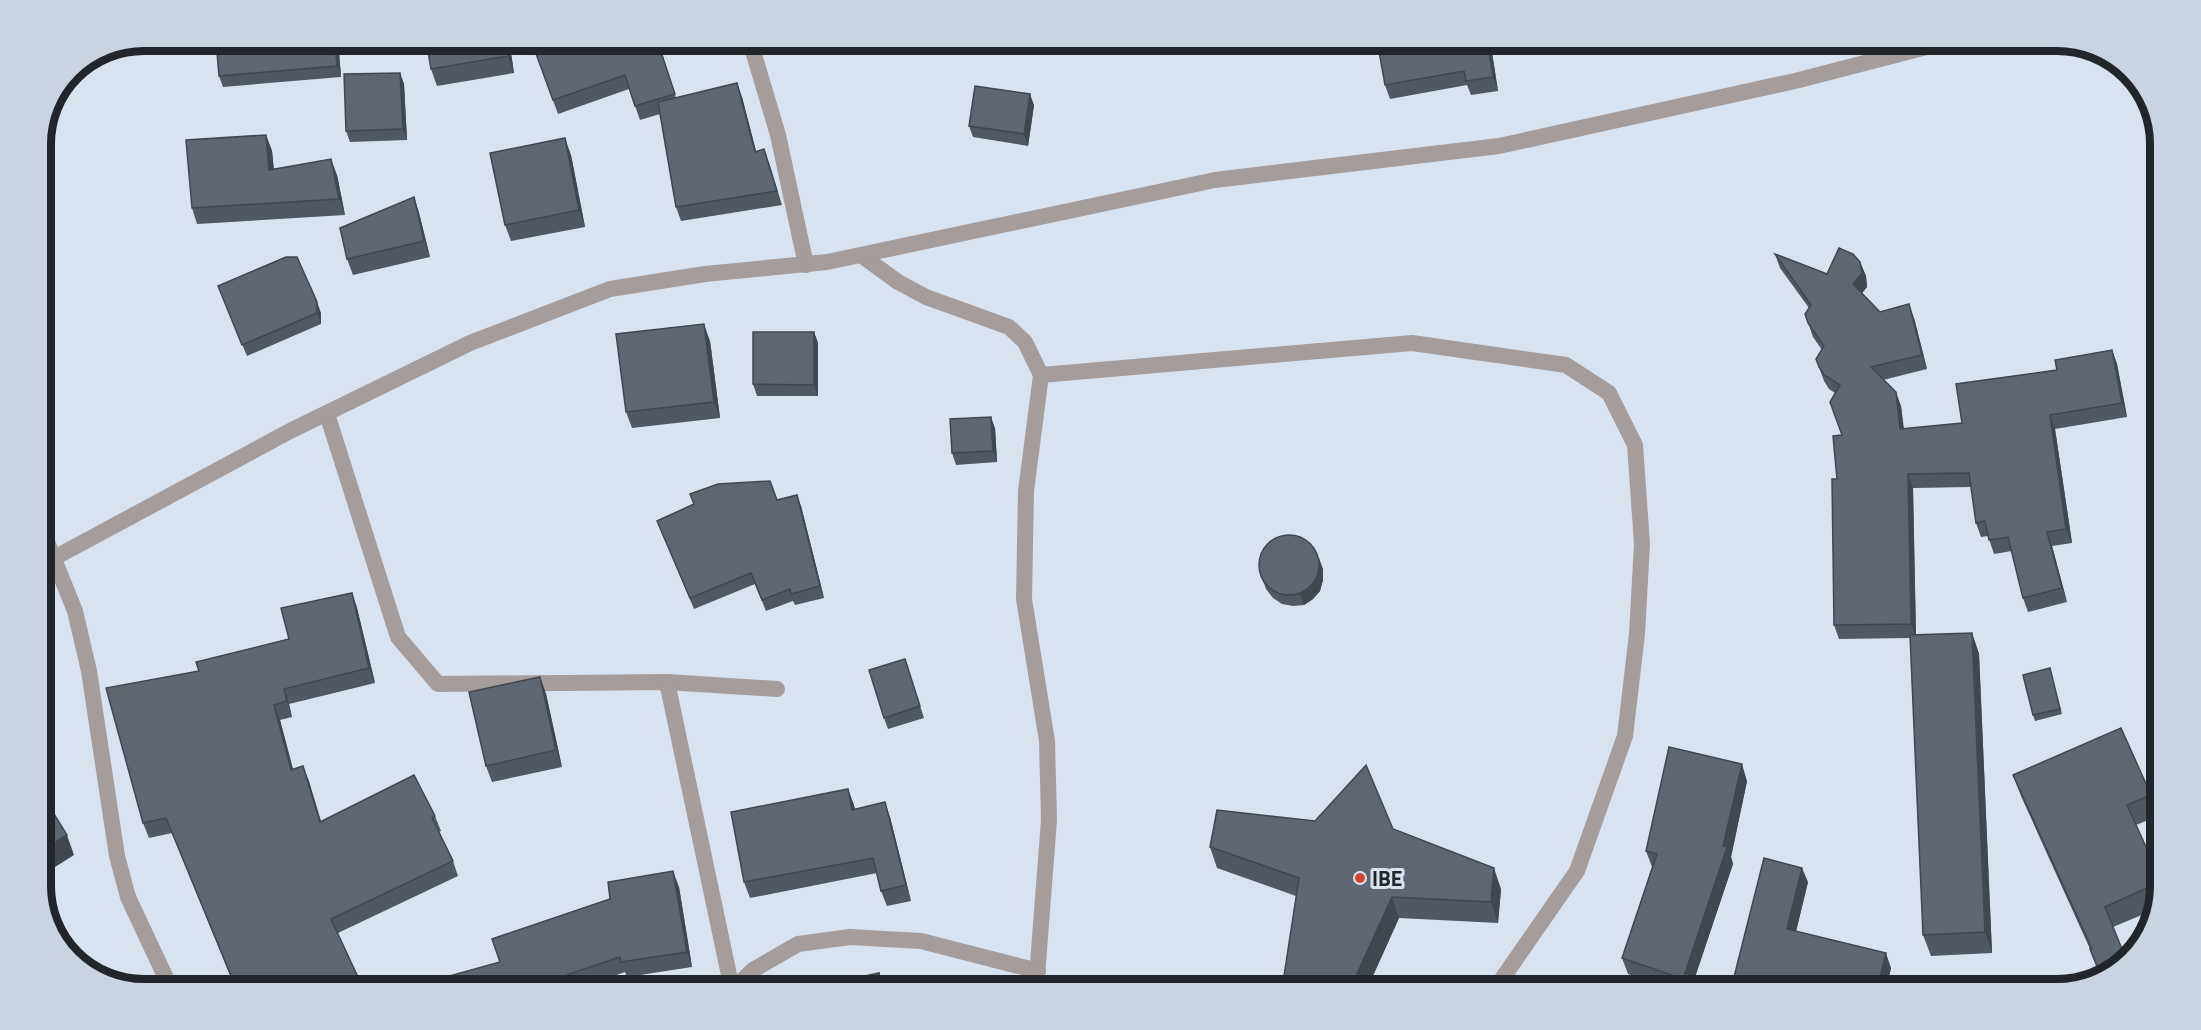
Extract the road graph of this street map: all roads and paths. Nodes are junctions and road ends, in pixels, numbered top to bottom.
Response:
1 (753, 51) edge
2 (1908, 51) edge
3 (861, 255) junction
4 (806, 265) junction
5 (1041, 375) junction
6 (327, 414) junction
7 (51, 560) edge
8 (51, 569) edge
9 (667, 682) junction
10 (777, 689) dead end
11 (1038, 971) junction
12 (166, 979) edge
13 (731, 979) edge
14 (744, 979) edge
15 (1037, 979) edge
16 (1503, 979) edge

1 - 4 street
2 - 3 street
3 - 4 street
3 - 5 street
4 - 6 street
5 - 11 street
5 - 16 street
6 - 7 street
6 - 9 street
8 - 12 street
9 - 10 street
9 - 13 street
11 - 14 street
11 - 15 street

